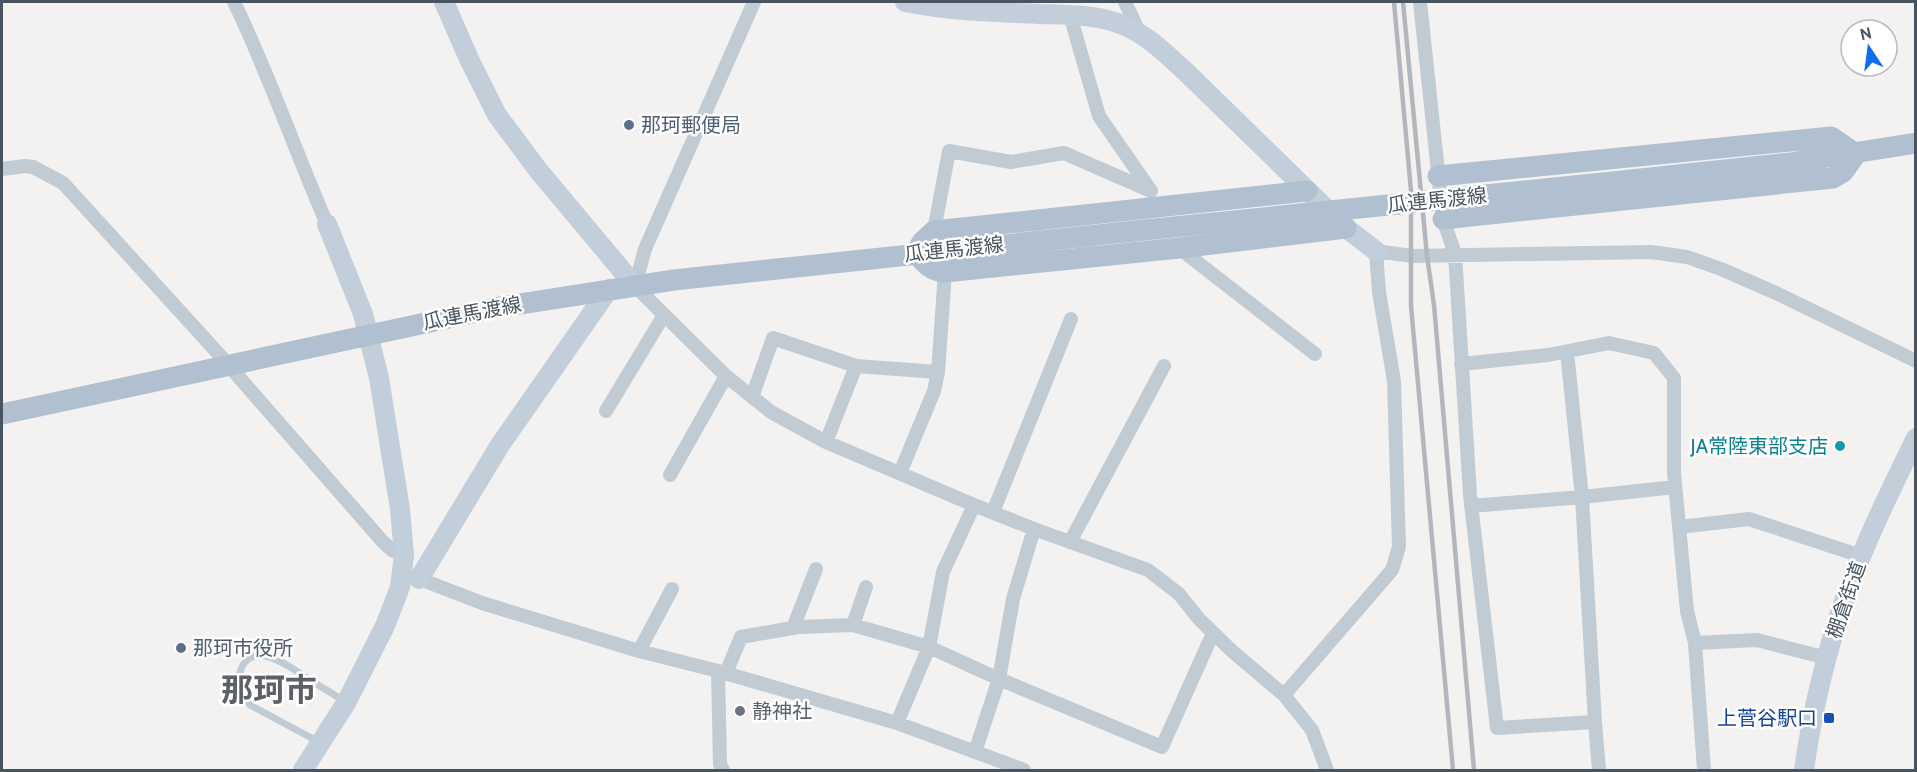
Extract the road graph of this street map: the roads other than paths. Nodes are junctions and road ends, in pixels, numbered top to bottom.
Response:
1 (234, 2) edge
2 (444, 2) edge
3 (754, 2) edge
4 (905, 2) edge
5 (1125, 2) edge
6 (1420, 2) edge
7 (1070, 15) junction
8 (1139, 32) junction
9 (1916, 143) edge
10 (1856, 154) junction
11 (2, 169) edge
12 (1438, 176) junction
13 (1151, 191) junction
14 (1307, 191) junction
15 (1168, 206) junction
16 (1443, 219) junction
17 (327, 224) joint
18 (1346, 228) junction
19 (934, 231) junction
20 (1179, 248) junction
21 (1376, 251) junction
22 (916, 253) junction
23 (1455, 254) junction
24 (945, 272) junction
25 (635, 286) junction
26 (609, 289) junction
27 (664, 315) junction
28 (1071, 319) dead end
29 (368, 334) junction
30 (1567, 352) junction
31 (1315, 354) dead end
32 (1916, 361) edge
33 (1461, 364) junction
34 (228, 365) junction
35 (856, 366) junction
36 (1164, 366) dead end
37 (938, 372) junction
38 (726, 376) junction
39 (752, 397) junction
40 (606, 411) dead end
41 (2, 414) edge
42 (1916, 438) edge
43 (826, 442) junction
44 (900, 473) junction
45 (670, 475) dead end
46 (1675, 487) junction
47 (1582, 497) junction
48 (974, 505) junction
49 (1471, 506) junction
50 (993, 512) junction
51 (1679, 527) junction
52 (1034, 529) junction
53 (1070, 542) junction
54 (1861, 556) junction
55 (408, 568) junction
56 (816, 569) dead end
57 (866, 587) dead end
58 (672, 589) dead end
59 (853, 625) junction
60 (793, 628) junction
61 (1213, 633) junction
62 (1695, 643) junction
63 (929, 646) junction
64 (639, 651) junction
65 (1827, 658) junction
66 (722, 672) junction
67 (999, 680) junction
68 (1284, 695) junction
69 (346, 702) junction
70 (1595, 722) junction
71 (897, 723) junction
72 (321, 742) junction
73 (975, 752) junction
74 (303, 771) edge
75 (723, 771) edge
76 (1024, 771) edge
77 (1327, 771) edge
78 (1599, 771) edge
79 (1704, 771) edge
80 (1804, 771) edge

1 - 17 street
2 - 25 street
3 - 25 street
4 - 7 street
5 - 8 street
6 - 12 street
7 - 8 street
7 - 13 street
8 - 14 street
9 - 10 main road, 瓜連馬渡線
10 - 12 main road
10 - 16 main road
10 - 22 main road, 瓜連馬渡線, bridge
11 - 34 street
12 - 16 street
13 - 15 street
13 - 19 street
14 - 15 main road
14 - 18 street
15 - 19 main road
16 - 23 street
17 - 29 street
18 - 20 main road
18 - 21 street
19 - 22 main road
20 - 24 main road
20 - 31 street
21 - 23 street
21 - 68 street
22 - 24 main road
22 - 25 main road, 瓜連馬渡線
23 - 32 street
23 - 33 street
24 - 37 street
25 - 26 main road, 瓜連馬渡線
25 - 27 street
26 - 29 main road, 瓜連馬渡線
26 - 55 street
27 - 38 street
27 - 40 street
28 - 50 street
29 - 34 main road, 瓜連馬渡線
29 - 55 street
30 - 33 street
30 - 46 street
30 - 47 street
33 - 49 street
34 - 41 main road, 瓜連馬渡線
34 - 55 street
35 - 37 street
35 - 39 street
35 - 43 street
36 - 53 street
37 - 44 street
38 - 39 street
38 - 45 street
39 - 43 street
42 - 54 street, 棚倉街道
43 - 44 street
44 - 48 street
46 - 47 street
46 - 51 street
47 - 49 street
47 - 70 street
48 - 50 street
48 - 63 street
49 - 70 street
50 - 52 street
51 - 54 street
51 - 62 street
52 - 53 street
52 - 67 street
53 - 61 street
54 - 65 street, 棚倉街道
55 - 64 street
55 - 69 street
56 - 60 street
57 - 59 street
58 - 64 street
59 - 60 street
59 - 63 street
60 - 66 street
61 - 67 street
61 - 68 street
62 - 65 street
62 - 79 street
63 - 67 street
63 - 71 street
64 - 66 street
65 - 80 street, 棚倉街道
66 - 71 street
66 - 75 street
67 - 73 street
68 - 77 street
69 - 72 street
69 - 72 lane
70 - 78 street
71 - 73 street
72 - 74 street
73 - 76 street

